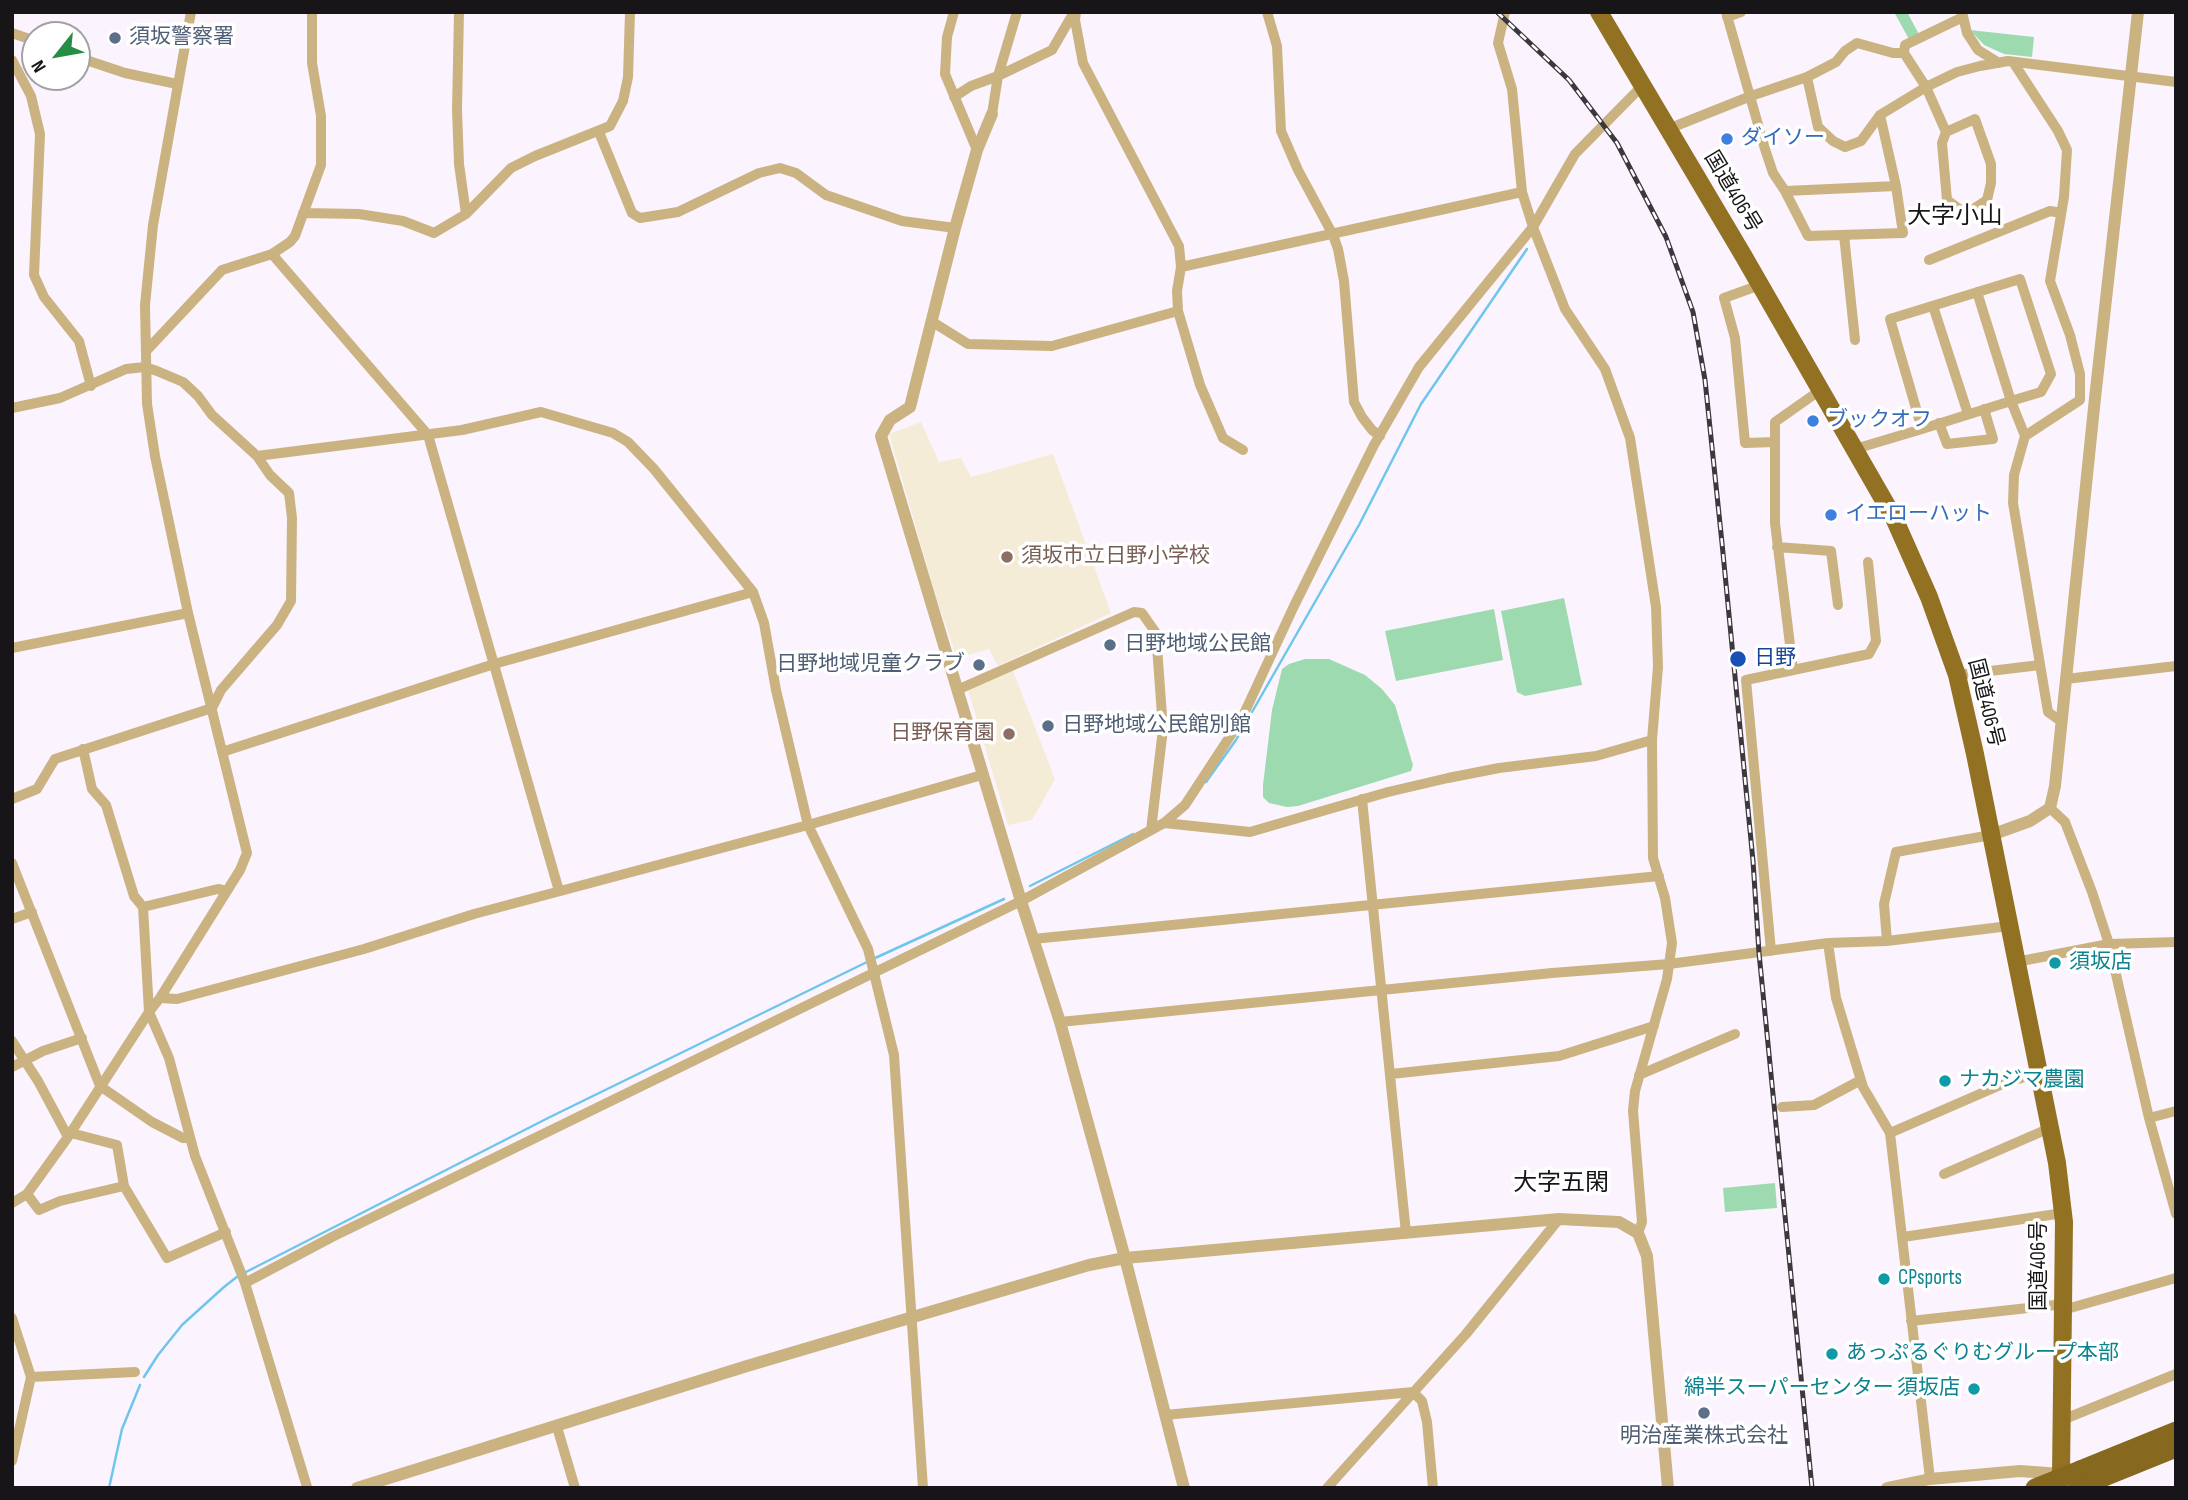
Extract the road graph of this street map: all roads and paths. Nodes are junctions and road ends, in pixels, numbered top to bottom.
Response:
1 (191, 12) edge
2 (312, 12) edge
3 (458, 12) edge
4 (630, 12) edge
5 (954, 12) edge
6 (1017, 12) edge
7 (1075, 12) edge
8 (1267, 12) edge
9 (1506, 12) edge
10 (1599, 12) edge
11 (1741, 12) edge
12 (2138, 12) edge
13 (1726, 15) edge
14 (1963, 15) edge
15 (1904, 53) junction
16 (12, 60) edge
17 (91, 62) edge
18 (1999, 62) junction
19 (2013, 62) junction
20 (998, 76) junction
21 (1807, 77) junction
22 (2131, 77) junction
23 (2176, 82) edge
24 (177, 84) junction
25 (1642, 86) junction
26 (1926, 87) junction
27 (1751, 96) junction
28 (954, 97) junction
29 (992, 114) joint
30 (1881, 115) junction
31 (1668, 129) junction
32 (599, 132) junction
33 (1946, 132) junction
34 (977, 150) junction
35 (1896, 186) junction
36 (1784, 191) junction
37 (1522, 192) junction
38 (2062, 213) junction
39 (303, 214) junction
40 (466, 214) junction
41 (1533, 227) junction
42 (955, 228) junction
43 (1334, 235) junction
44 (1844, 235) junction
45 (272, 254) junction
46 (1929, 260) dead end
47 (1181, 267) junction
48 (1760, 285) junction
49 (1977, 292) junction
50 (1933, 306) junction
51 (1178, 311) junction
52 (931, 321) junction
53 (1855, 340) dead end
54 (147, 350) junction
55 (145, 367) junction
56 (91, 386) junction
57 (1819, 391) junction
58 (2011, 401) junction
59 (12, 408) edge
60 (1984, 409) junction
61 (1968, 414) junction
62 (1939, 423) junction
63 (1922, 429) junction
64 (428, 435) junction
65 (1380, 436) junction
66 (2025, 436) junction
67 (1775, 442) junction
68 (1854, 449) junction
69 (1243, 450) dead end
70 (257, 456) junction
71 (1777, 547) junction
72 (1868, 562) dead end
73 (753, 592) junction
74 (1838, 605) dead end
75 (188, 612) junction
76 (12, 648) edge
77 (494, 663) junction
78 (2040, 665) junction
79 (2176, 666) edge
80 (1793, 669) junction
81 (1957, 675) junction
82 (2066, 679) junction
83 (957, 690) junction
84 (212, 708) junction
85 (2062, 722) junction
86 (1652, 740) junction
87 (83, 749) junction
88 (222, 752) junction
89 (982, 775) junction
90 (12, 799) edge
91 (1362, 799) junction
92 (2050, 808) junction
93 (1164, 823) junction
94 (808, 825) junction
95 (1151, 831) junction
96 (1991, 835) junction
97 (12, 863) edge
98 (1658, 876) junction
99 (227, 891) junction
100 (559, 891) junction
101 (1021, 901) junction
102 (1374, 905) junction
103 (143, 907) junction
104 (32, 912) junction
105 (12, 919) edge
106 (2009, 926) junction
107 (1033, 939) junction
108 (1887, 941) junction
109 (2176, 942) edge
110 (1828, 943) junction
111 (2109, 944) junction
112 (1771, 951) junction
113 (2016, 962) junction
114 (1669, 964) junction
115 (872, 965) junction
116 (1383, 990) junction
117 (160, 998) junction
118 (149, 1012) junction
119 (1060, 1022) junction
120 (1654, 1026) junction
121 (1735, 1034) dead end
122 (82, 1038) junction
123 (12, 1041) edge
124 (24, 1061) junction
125 (12, 1067) edge
126 (2038, 1073) junction
127 (1391, 1074) junction
128 (1639, 1075) junction
129 (1861, 1080) junction
130 (100, 1086) junction
131 (1783, 1107) dead end
132 (2176, 1111) edge
133 (2149, 1118) junction
134 (2050, 1128) junction
135 (1890, 1133) junction
136 (70, 1135) junction
137 (190, 1138) junction
138 (1944, 1174) dead end
139 (124, 1186) junction
140 (27, 1194) junction
141 (12, 1203) edge
142 (2063, 1213) junction
143 (2176, 1214) edge
144 (1559, 1219) junction
145 (226, 1232) junction
146 (1406, 1233) junction
147 (1638, 1233) junction
148 (1903, 1237) junction
149 (1125, 1258) junction
150 (2176, 1278) edge
151 (245, 1283) junction
152 (2064, 1307) junction
153 (911, 1317) junction
154 (12, 1318) edge
155 (1911, 1321) junction
156 (135, 1373) dead end
157 (2176, 1374) edge
158 (31, 1377) junction
159 (1413, 1392) junction
160 (1166, 1415) junction
161 (2062, 1420) junction
162 (557, 1427) junction
163 (2176, 1431) edge
164 (2176, 1448) edge
165 (12, 1461) edge
166 (1930, 1479) junction
167 (2072, 1481) edge
168 (306, 1487) edge
169 (316, 1488) edge
170 (357, 1488) edge
171 (575, 1488) edge
172 (923, 1488) edge
173 (1184, 1488) edge
174 (1327, 1488) edge
175 (1433, 1488) edge
176 (1668, 1488) edge
177 (1887, 1488) edge
178 (2035, 1488) edge

1 - 24 street
2 - 39 street
3 - 40 street
4 - 32 street
5 - 28 street
6 - 20 street
7 - 20 street
7 - 47 street
8 - 43 street
9 - 37 street
10 - 25 highway, 国道406号
11 - 13 street
12 - 22 street
13 - 27 street
14 - 15 street
14 - 18 street
15 - 21 street
15 - 26 street
16 - 56 street
17 - 24 street
18 - 19 street
18 - 26 street
19 - 22 street
19 - 38 street
20 - 28 street
20 - 29 street
21 - 27 street
21 - 30 street
22 - 23 street
22 - 82 street
24 - 54 street
25 - 31 highway, 国道406号
25 - 41 street
26 - 30 street
26 - 33 street
27 - 31 street
27 - 36 street
28 - 34 street
29 - 34 street
30 - 35 street
31 - 48 highway, 国道406号
32 - 40 street
32 - 42 street
33 - 33 street
34 - 42 street
35 - 36 street
35 - 44 street
36 - 44 street
37 - 41 street
37 - 43 street
38 - 46 street
38 - 66 street
39 - 40 street
39 - 45 street
41 - 65 street
41 - 86 street
42 - 52 street
43 - 47 street
43 - 65 street
44 - 53 street
45 - 54 street
45 - 64 street
47 - 51 street
48 - 57 highway, 国道406号
48 - 67 street
49 - 50 street
49 - 58 street
49 - 58 street
50 - 61 street
50 - 63 street
51 - 52 street
51 - 69 street
52 - 83 street
54 - 55 street
55 - 56 street
55 - 70 street
55 - 75 street
56 - 59 street
57 - 67 street
57 - 68 highway, 国道406号
58 - 60 street
58 - 66 street
60 - 61 street
60 - 62 street
61 - 62 street
62 - 63 street
63 - 68 street
64 - 70 street
64 - 73 street
64 - 77 street
65 - 93 street
66 - 78 street
67 - 71 street
68 - 81 highway, 国道406号
70 - 84 street
71 - 74 street
71 - 80 street
72 - 80 street
73 - 77 street
73 - 94 street
75 - 76 street
75 - 84 street
77 - 88 street
77 - 100 street
78 - 81 street
78 - 85 street
79 - 82 street
80 - 112 street
81 - 96 highway, 国道406号
82 - 85 street
83 - 89 street
83 - 95 street
84 - 87 street
84 - 88 street
85 - 92 street
86 - 91 street
86 - 98 street
87 - 90 street
87 - 103 street
88 - 99 street
89 - 94 street
89 - 101 street
91 - 93 street
91 - 102 street
92 - 96 street
92 - 111 street
93 - 95 street
94 - 100 street
94 - 115 street
95 - 101 street
96 - 106 highway, 国道406号
96 - 108 street
97 - 104 street
98 - 102 street
98 - 114 street
99 - 103 street
99 - 117 street
100 - 117 street
101 - 107 street
101 - 115 street
102 - 107 street
102 - 116 street
103 - 118 street
104 - 105 street
104 - 122 street
106 - 108 street
106 - 113 highway, 国道406号
107 - 119 street
108 - 110 street
109 - 111 street
110 - 112 street
110 - 129 street
111 - 113 street
111 - 133 street
112 - 114 street
113 - 126 highway, 国道406号
114 - 116 street
114 - 120 street
115 - 151 street
115 - 153 street
116 - 119 street
116 - 127 street
117 - 118 street
118 - 130 street
118 - 137 street
119 - 149 street
120 - 127 street
120 - 128 street
121 - 128 street
122 - 124 street
122 - 130 street
123 - 124 street
124 - 125 street
124 - 136 street
126 - 134 highway, 国道406号
126 - 135 street
127 - 146 street
128 - 147 street
129 - 131 street
129 - 135 street
130 - 136 street
130 - 137 street
132 - 133 street
133 - 143 street
134 - 138 street
134 - 142 highway, 国道406号
135 - 148 street
136 - 139 street
136 - 140 street
137 - 145 street
139 - 140 street
139 - 145 street
140 - 141 street
142 - 148 street
142 - 152 highway, 国道406号
144 - 146 street
144 - 147 street
144 - 159 street
145 - 151 street
146 - 149 street
147 - 176 street
148 - 155 street
149 - 153 street
149 - 160 street
150 - 152 street
151 - 168 street
152 - 155 street
152 - 161 highway, 国道406号
153 - 162 street
153 - 172 street
154 - 158 street
155 - 166 street
156 - 158 street
157 - 161 street
158 - 165 street
159 - 160 street
159 - 174 street
159 - 175 street
160 - 173 street
161 - 167 highway, 国道406号
162 - 170 street
162 - 171 street
163 - 167 highway
164 - 167 highway
166 - 167 street
166 - 177 street
167 - 178 highway, bridge
168 - 169 street

